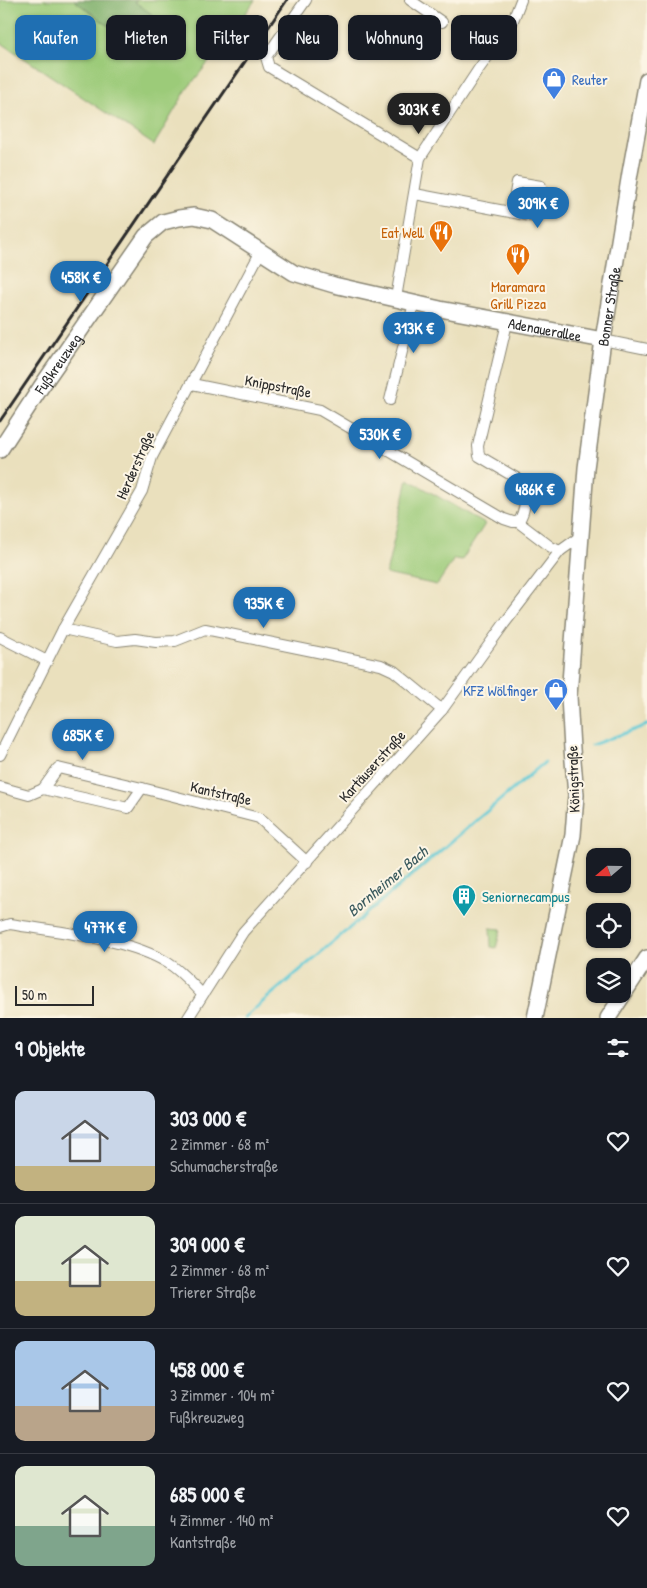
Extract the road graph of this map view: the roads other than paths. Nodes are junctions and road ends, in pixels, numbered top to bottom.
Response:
1 (306, 0) edge
2 (410, 0) edge
3 (521, 0) edge
4 (442, 22) dead end
5 (647, 80) edge
6 (420, 158) junction
7 (415, 194) junction
8 (512, 211) dead end
9 (260, 251) junction
10 (396, 298) junction
11 (414, 303) junction
12 (507, 323) junction
13 (603, 340) junction
14 (647, 349) edge
15 (192, 384) junction
16 (390, 400) dead end
17 (0, 450) edge
18 (518, 522) junction
19 (581, 536) junction
20 (560, 551) junction
21 (63, 629) junction
22 (0, 637) edge
23 (47, 661) junction
24 (442, 710) junction
25 (0, 755) edge
26 (0, 787) edge
27 (43, 788) junction
28 (142, 788) junction
29 (307, 862) junction
30 (0, 927) edge
31 (647, 958) edge
32 (202, 994) junction
33 (188, 1018) edge
34 (535, 1018) edge
35 (608, 1018) edge

1 - 6 street
2 - 4 street
3 - 6 street
5 - 13 street, Bonner Straße
6 - 7 street
7 - 8 street
7 - 10 street
9 - 10 street, Adenauerallee
9 - 15 street, Herderstraße
9 - 17 street, Fußkreuzweg
10 - 11 street, Adenauerallee
11 - 12 street, Adenauerallee
11 - 16 street
12 - 13 street, Adenauerallee
12 - 18 street
13 - 14 street, Adenauerallee
13 - 19 street, Bonner Straße
15 - 18 street, Knippstraße
15 - 21 street, Herderstraße
18 - 20 street, Knippstraße
19 - 20 street, Kartäuserstraße
19 - 34 street, Königstraße
20 - 24 street, Kartäuserstraße
21 - 23 street, Herderstraße
21 - 24 street
22 - 23 street
23 - 25 street, Herderstraße
24 - 29 street, Kartäuserstraße
26 - 27 street
27 - 28 street, Kantstraße
27 - 28 street
28 - 29 street, Kantstraße
29 - 32 street, Kartäuserstraße
30 - 32 street
31 - 35 street
32 - 33 street, Kartäuserstraße

